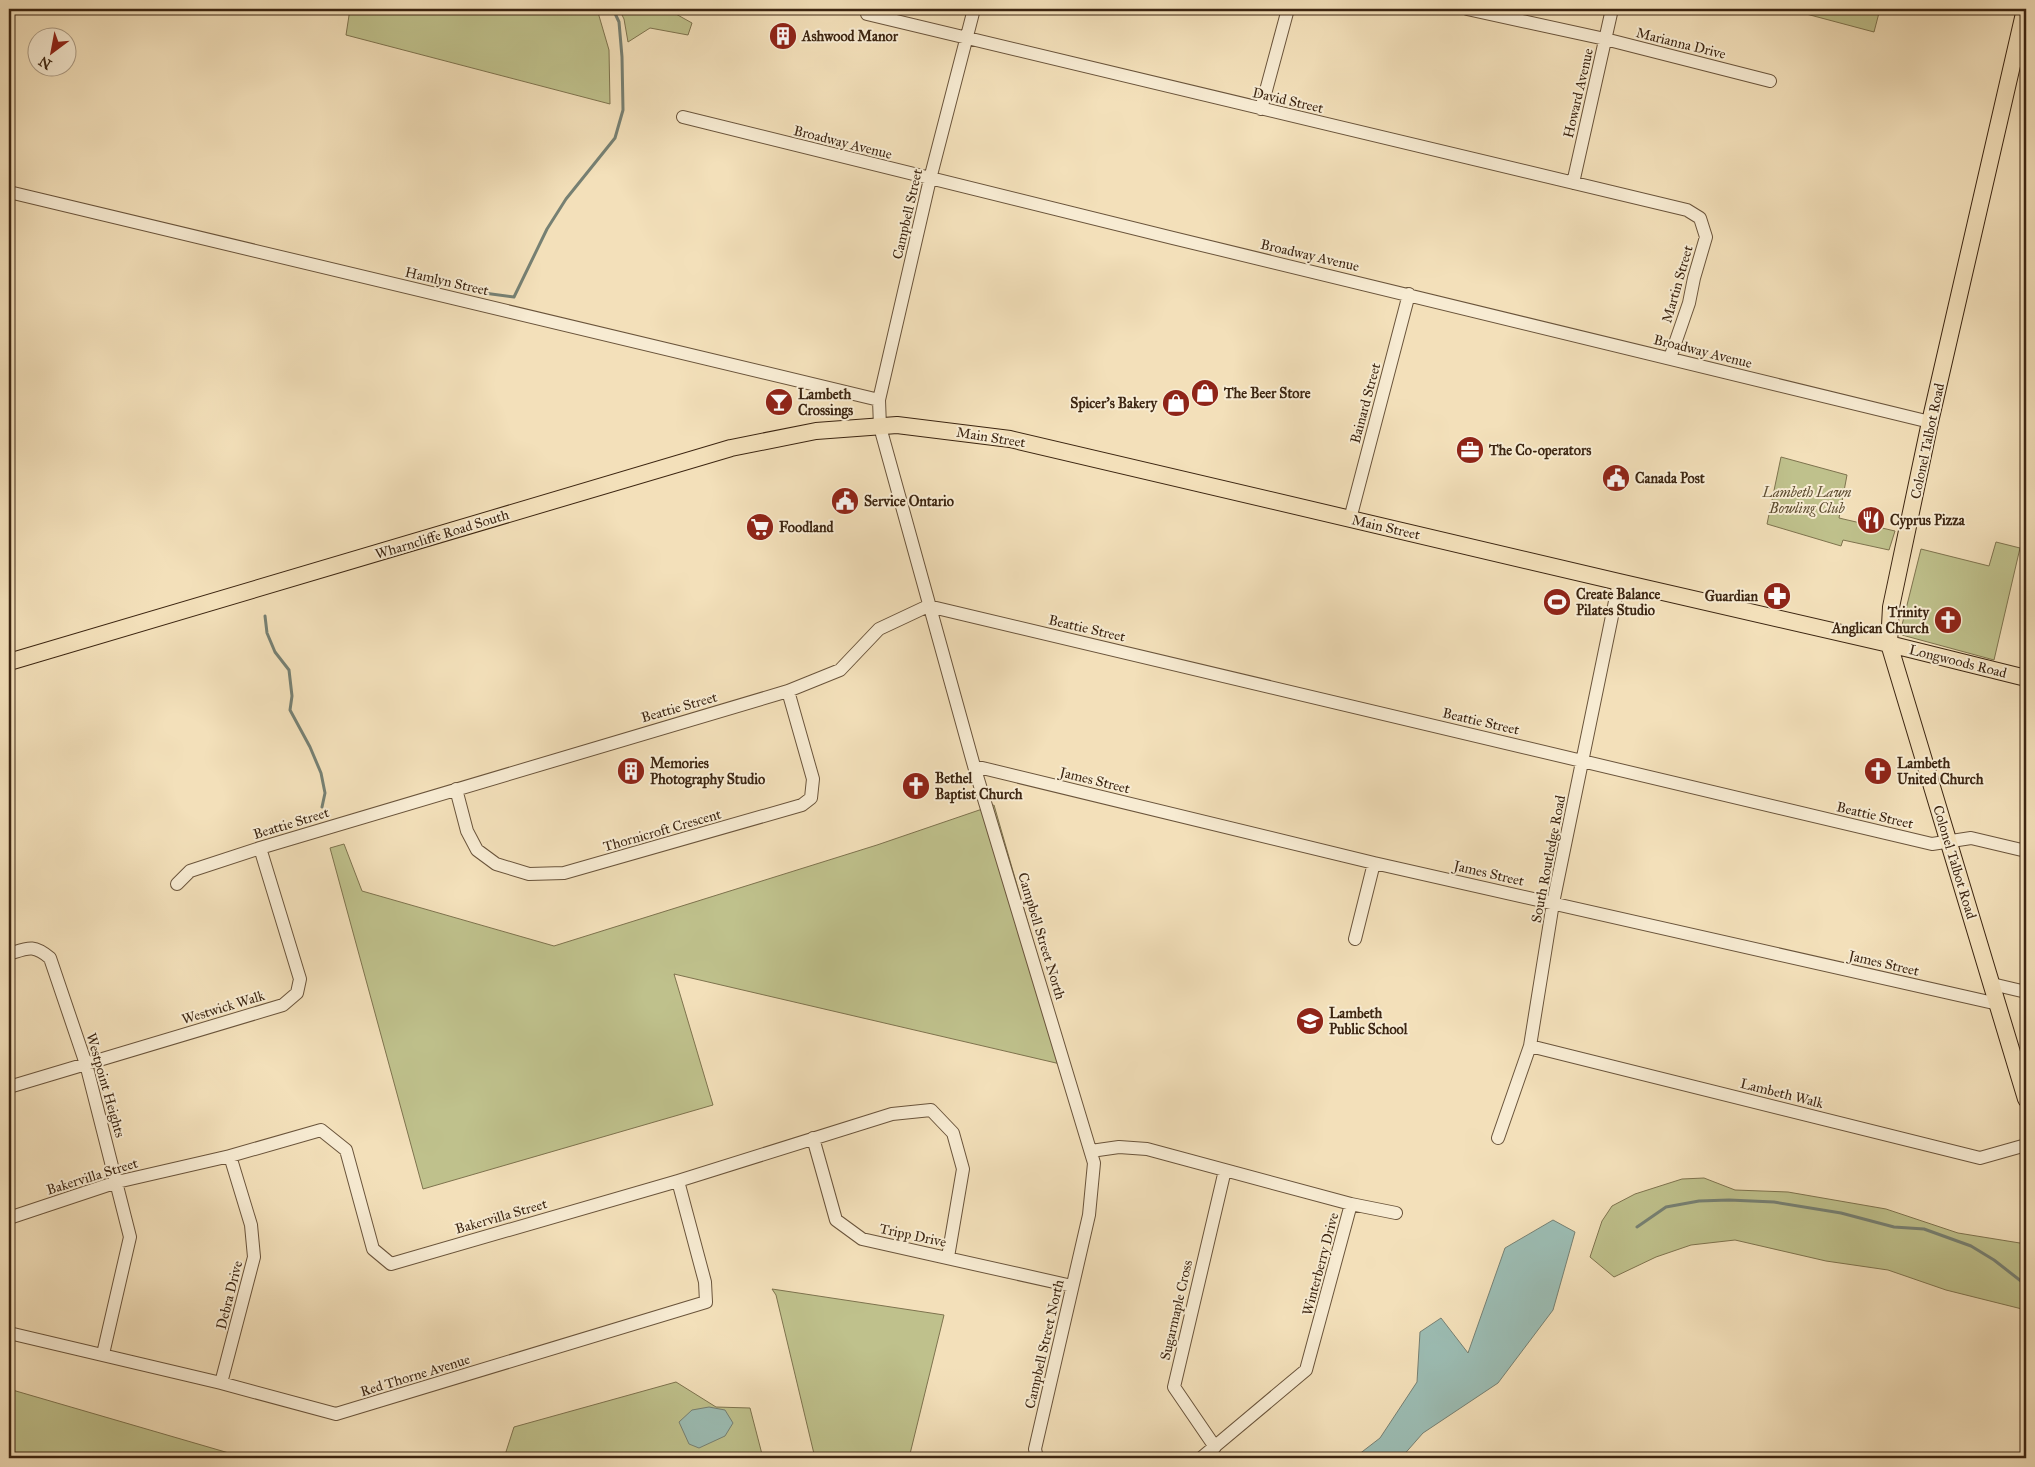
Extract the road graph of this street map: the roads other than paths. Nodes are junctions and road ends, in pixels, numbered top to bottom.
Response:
1 (974, 9) edge
2 (1288, 9) edge
3 (1467, 9) edge
4 (1612, 9) edge
5 (2025, 9) edge
6 (867, 14) dead end
7 (967, 37) junction
8 (1605, 40) junction
9 (1770, 81) dead end
10 (1261, 109) junction
11 (683, 117) dead end
12 (930, 180) junction
13 (1573, 183) junction
14 (9, 192) edge
15 (1700, 218) joint
16 (1410, 294) junction
17 (1670, 358) junction
18 (879, 400) junction
19 (1930, 422) junction
20 (880, 427) junction
21 (1350, 519) junction
22 (1618, 582) junction
23 (928, 606) junction
24 (1889, 644) junction
25 (9, 662) edge
26 (2026, 678) edge
27 (788, 691) junction
28 (1583, 761) junction
29 (974, 766) junction
30 (456, 789) junction
31 (1949, 841) junction
32 (260, 848) junction
33 (2026, 851) edge
34 (1374, 863) junction
35 (177, 884) dead end
36 (1553, 903) junction
37 (1355, 939) dead end
38 (9, 954) edge
39 (1992, 984) junction
40 (2026, 992) edge
41 (1998, 1004) junction
42 (1530, 1046) junction
43 (86, 1064) junction
44 (9, 1087) edge
45 (2026, 1099) edge
46 (813, 1138) junction
47 (1498, 1138) dead end
48 (2026, 1145) edge
49 (1091, 1151) junction
50 (230, 1156) junction
51 (1224, 1170) junction
52 (678, 1181) junction
53 (117, 1182) junction
54 (1351, 1204) junction
55 (1396, 1214) dead end
56 (9, 1218) edge
57 (948, 1257) junction
58 (1072, 1286) junction
59 (9, 1333) edge
60 (103, 1354) junction
61 (221, 1384) junction
62 (1214, 1447) junction
63 (1037, 1458) edge
64 (1201, 1458) edge

1 - 7 street, Campbell Street
2 - 10 street
3 - 8 street, Marianna Drive
4 - 8 street, Howard Avenue
5 - 19 main road, Colonel Talbot Road
6 - 7 street, David Street
7 - 10 street, David Street
7 - 12 street, Campbell Street
8 - 9 street, Marianna Drive
8 - 13 street, Howard Avenue
10 - 13 street, David Street
11 - 12 street, Broadway Avenue
12 - 16 street, Broadway Avenue
12 - 18 street, Campbell Street
13 - 15 street, David Street
14 - 18 street, Hamlyn Street
15 - 17 street, Martin Street
16 - 17 street, Broadway Avenue
16 - 21 street, Bainard Street
17 - 19 street, Broadway Avenue
18 - 20 street, Campbell Street
19 - 24 main road, Colonel Talbot Road
20 - 21 main road, Main Street
20 - 23 street, Campbell Street North
20 - 25 main road, Wharncliffe Road South
21 - 22 main road, Main Street
22 - 24 main road, Main Street
22 - 28 street, South Routledge Road
23 - 27 street, Beattie Street
23 - 28 street, Beattie Street
23 - 29 street, Campbell Street North
24 - 26 main road, Longwoods Road
24 - 31 main road, Colonel Talbot Road
27 - 30 street, Beattie Street
27 - 30 street, Thornicroft Crescent
28 - 31 street, Beattie Street
28 - 36 street, South Routledge Road
29 - 34 street, James Street
29 - 49 street, Campbell Street North
30 - 32 street, Beattie Street
31 - 33 street, Beattie Street
31 - 39 main road, Colonel Talbot Road
32 - 35 street, Beattie Street
32 - 43 street, Westwick Walk
34 - 36 street, James Street
34 - 37 street
36 - 41 street, James Street
36 - 42 street, South Routledge Road
38 - 43 street, Westpoint Heights
39 - 40 street
39 - 41 main road, Colonel Talbot Road
41 - 45 main road, Colonel Talbot Road
42 - 47 street, South Routledge Road
42 - 48 street, Lambeth Walk
43 - 44 street, Westwick Walk
43 - 53 street, Westpoint Heights
46 - 52 street, Bakervilla Street
46 - 57 street, Tripp Drive
46 - 57 street, Bakervilla Street
49 - 51 street, Winterberry Drive
49 - 58 street, Campbell Street North
50 - 52 street, Bakervilla Street
50 - 53 street, Bakervilla Street
50 - 61 street, Debra Drive
51 - 54 street, Winterberry Drive
51 - 62 street, Sugarmaple Cross
52 - 61 street, Red Thorne Avenue
53 - 56 street, Bakervilla Street
53 - 60 street, Westpoint Heights
54 - 55 street
54 - 62 street, Winterberry Drive
57 - 58 street, Tripp Drive
58 - 63 street, Campbell Street North
59 - 60 street, Red Thorne Avenue
60 - 61 street, Red Thorne Avenue
62 - 64 street, Winterberry Drive

